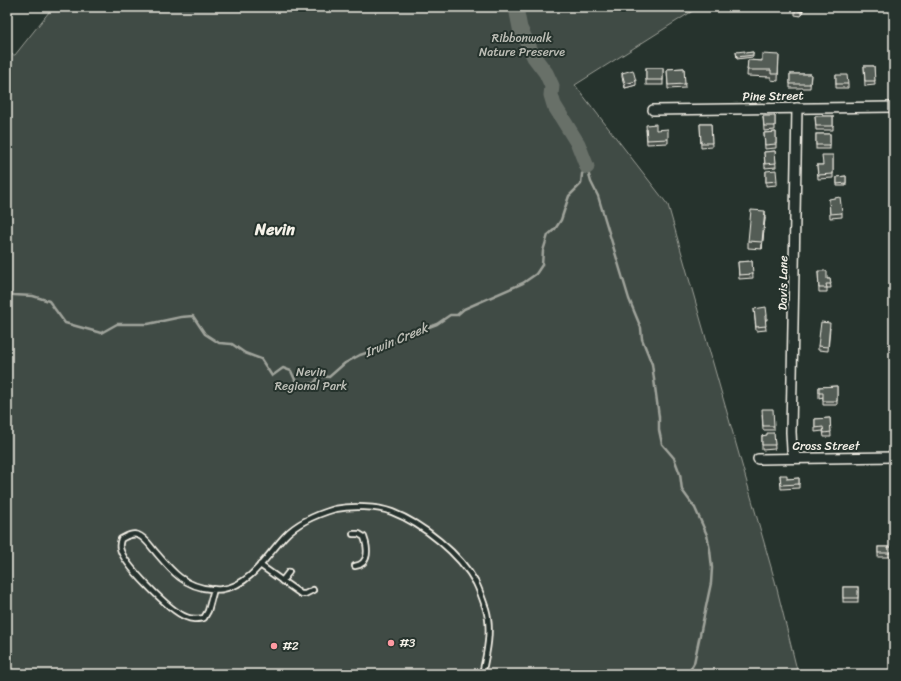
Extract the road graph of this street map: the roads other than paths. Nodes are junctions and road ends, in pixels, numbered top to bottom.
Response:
1 (894, 107) edge
2 (797, 108) junction
3 (653, 110) dead end
4 (796, 457) junction
5 (894, 457) edge
6 (758, 459) dead end
7 (353, 534) dead end
8 (260, 565) junction
9 (356, 566) dead end
10 (289, 572) dead end
11 (282, 580) junction
12 (214, 589) junction
13 (313, 590) dead end
14 (482, 674) edge

1 - 2 street, Pine Street
2 - 3 street, Pine Street
2 - 4 street, Davis Lane
4 - 5 street, Cross Street
4 - 6 street, Cross Street
7 - 9 lane
8 - 11 lane
8 - 12 lane
8 - 14 lane
10 - 11 lane
11 - 13 lane
12 - 12 lane

